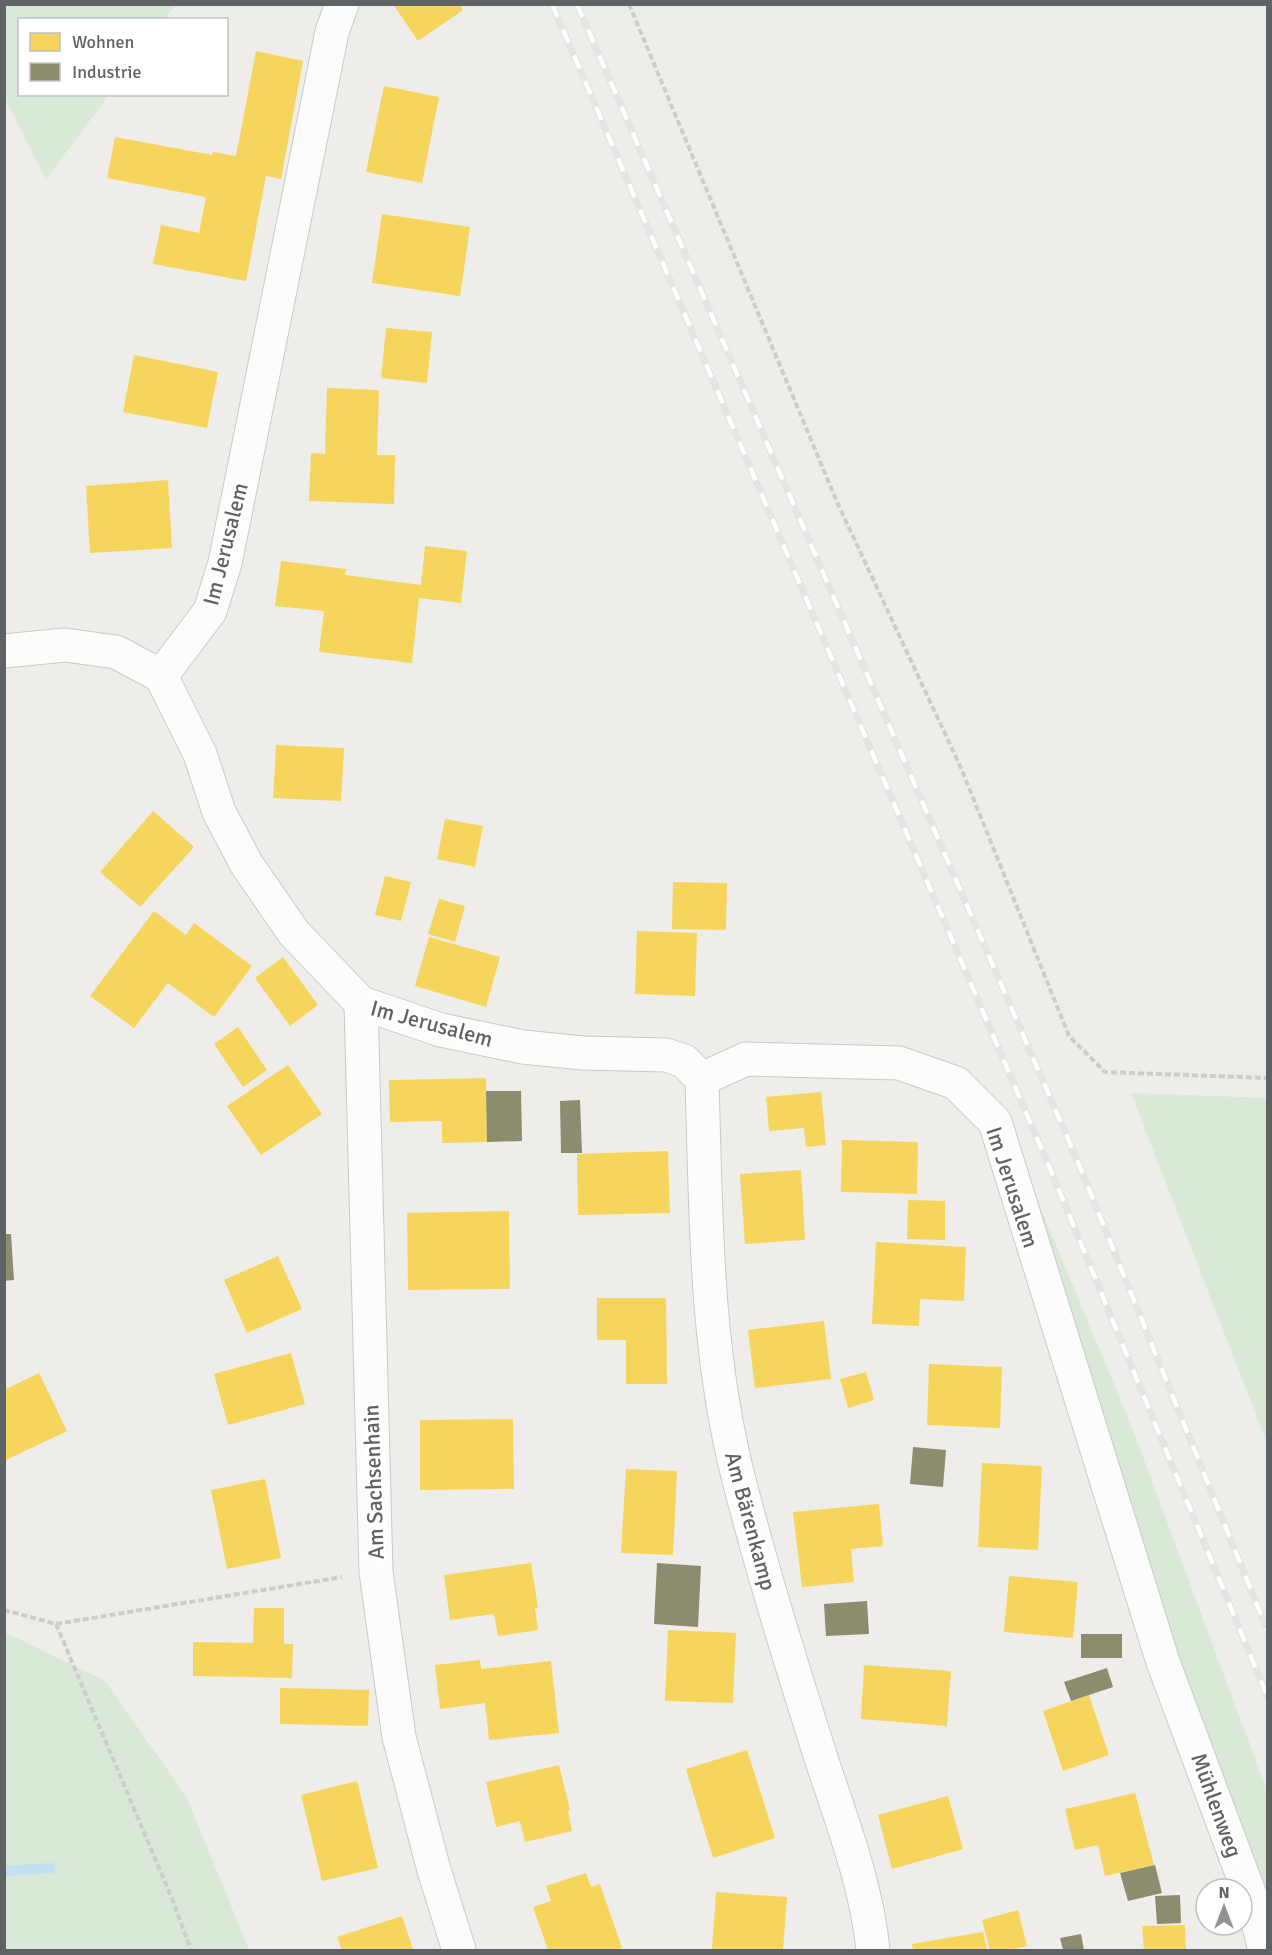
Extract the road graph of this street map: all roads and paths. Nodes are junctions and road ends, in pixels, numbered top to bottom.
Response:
1 (342, 4) edge
2 (629, 4) edge
3 (4, 651) edge
4 (161, 676) junction
5 (361, 1003) junction
6 (1268, 1078) edge
7 (702, 1079) junction
8 (376, 1572) junction
9 (4, 1610) edge
10 (56, 1624) junction
11 (1163, 1662) joint
12 (191, 1950) edge
13 (459, 1950) edge
14 (873, 1950) edge
15 (1265, 1950) edge

1 - 4 street, Im Jerusalem
2 - 6 path
3 - 4 street
4 - 5 street, Im Jerusalem
5 - 7 street, Im Jerusalem
5 - 8 street, Am Sachsenhain
7 - 11 street, Im Jerusalem
7 - 14 street, Am Bärenkamp
8 - 10 path
8 - 13 street, Am Sachsenhain
9 - 10 path
10 - 12 path
11 - 15 street, Mühlenweg

